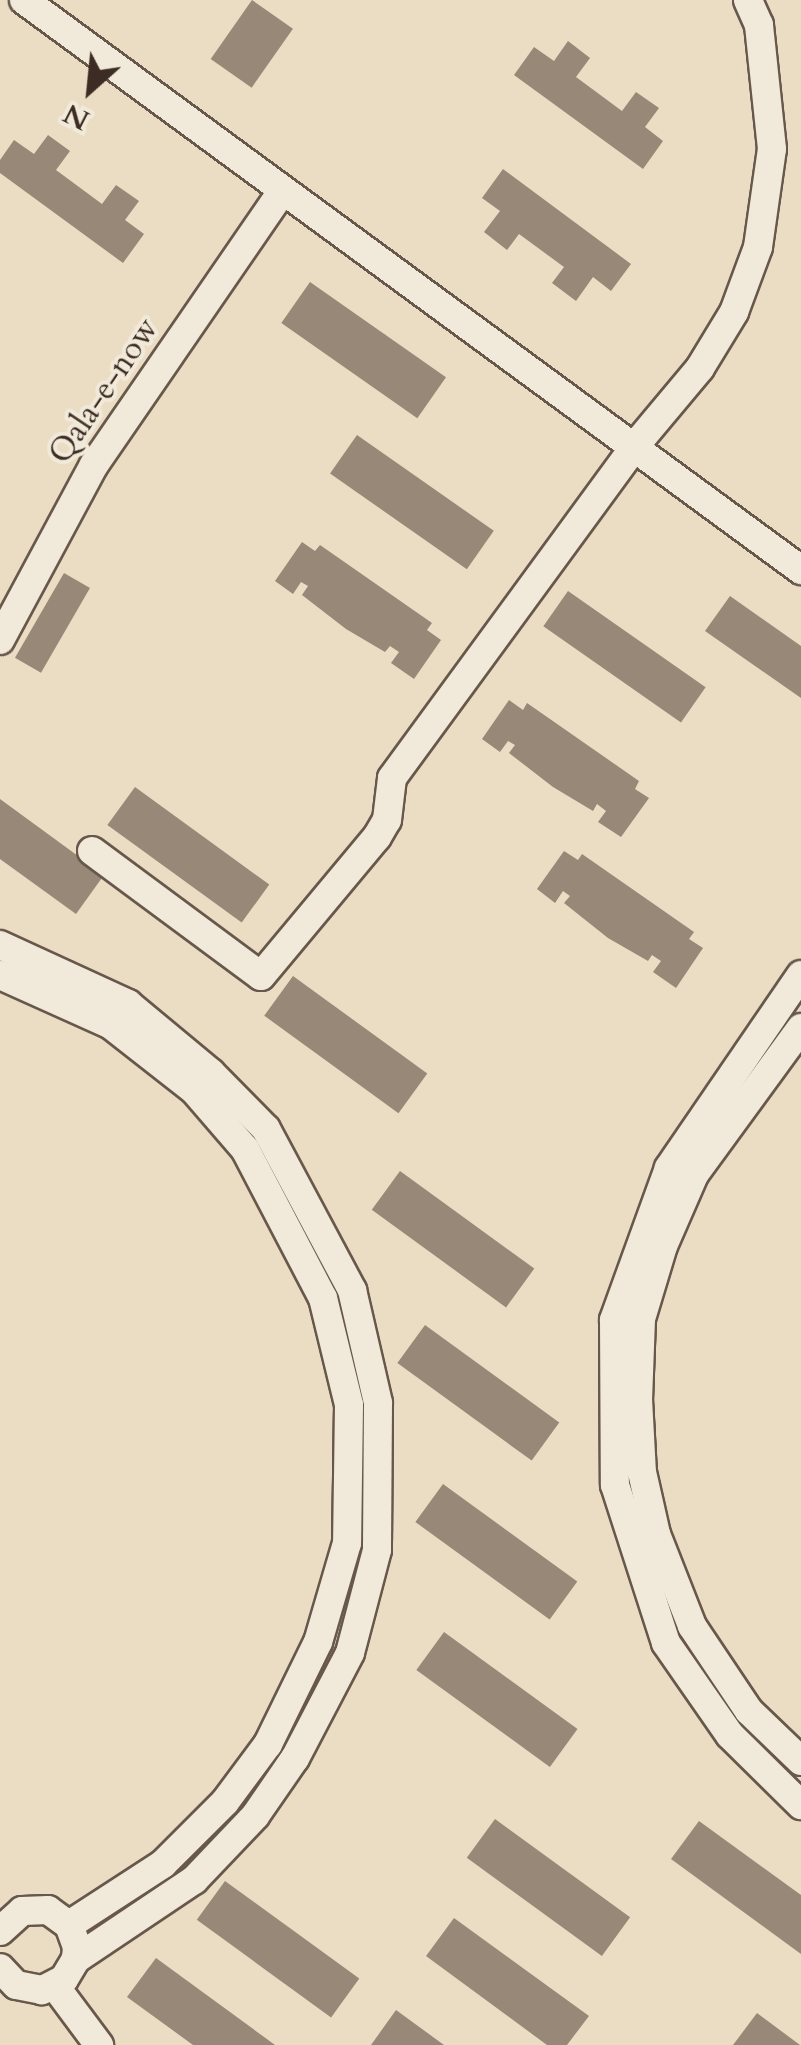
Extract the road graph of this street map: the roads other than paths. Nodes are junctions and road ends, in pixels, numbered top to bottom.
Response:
1 (24, 0) edge
2 (748, 0) edge
3 (282, 191) junction
4 (634, 447) junction
5 (801, 570) edge
6 (0, 640) edge
7 (92, 852) dead end
8 (0, 944) edge
9 (801, 974) edge
10 (0, 975) edge
11 (801, 1028) edge
12 (801, 1762) edge
13 (801, 1806) edge
14 (69, 1925) junction
15 (0, 1930) edge
16 (76, 1959) junction
17 (2, 1974) edge
18 (55, 1986) junction
19 (99, 2045) edge

1 - 3 street
2 - 4 street
3 - 4 street
3 - 6 street, Qala-e-now
4 - 5 street
4 - 7 street
8 - 16 street
9 - 13 street
10 - 14 street
11 - 12 street
14 - 15 street
14 - 16 street
16 - 18 street
17 - 18 street
18 - 19 street

